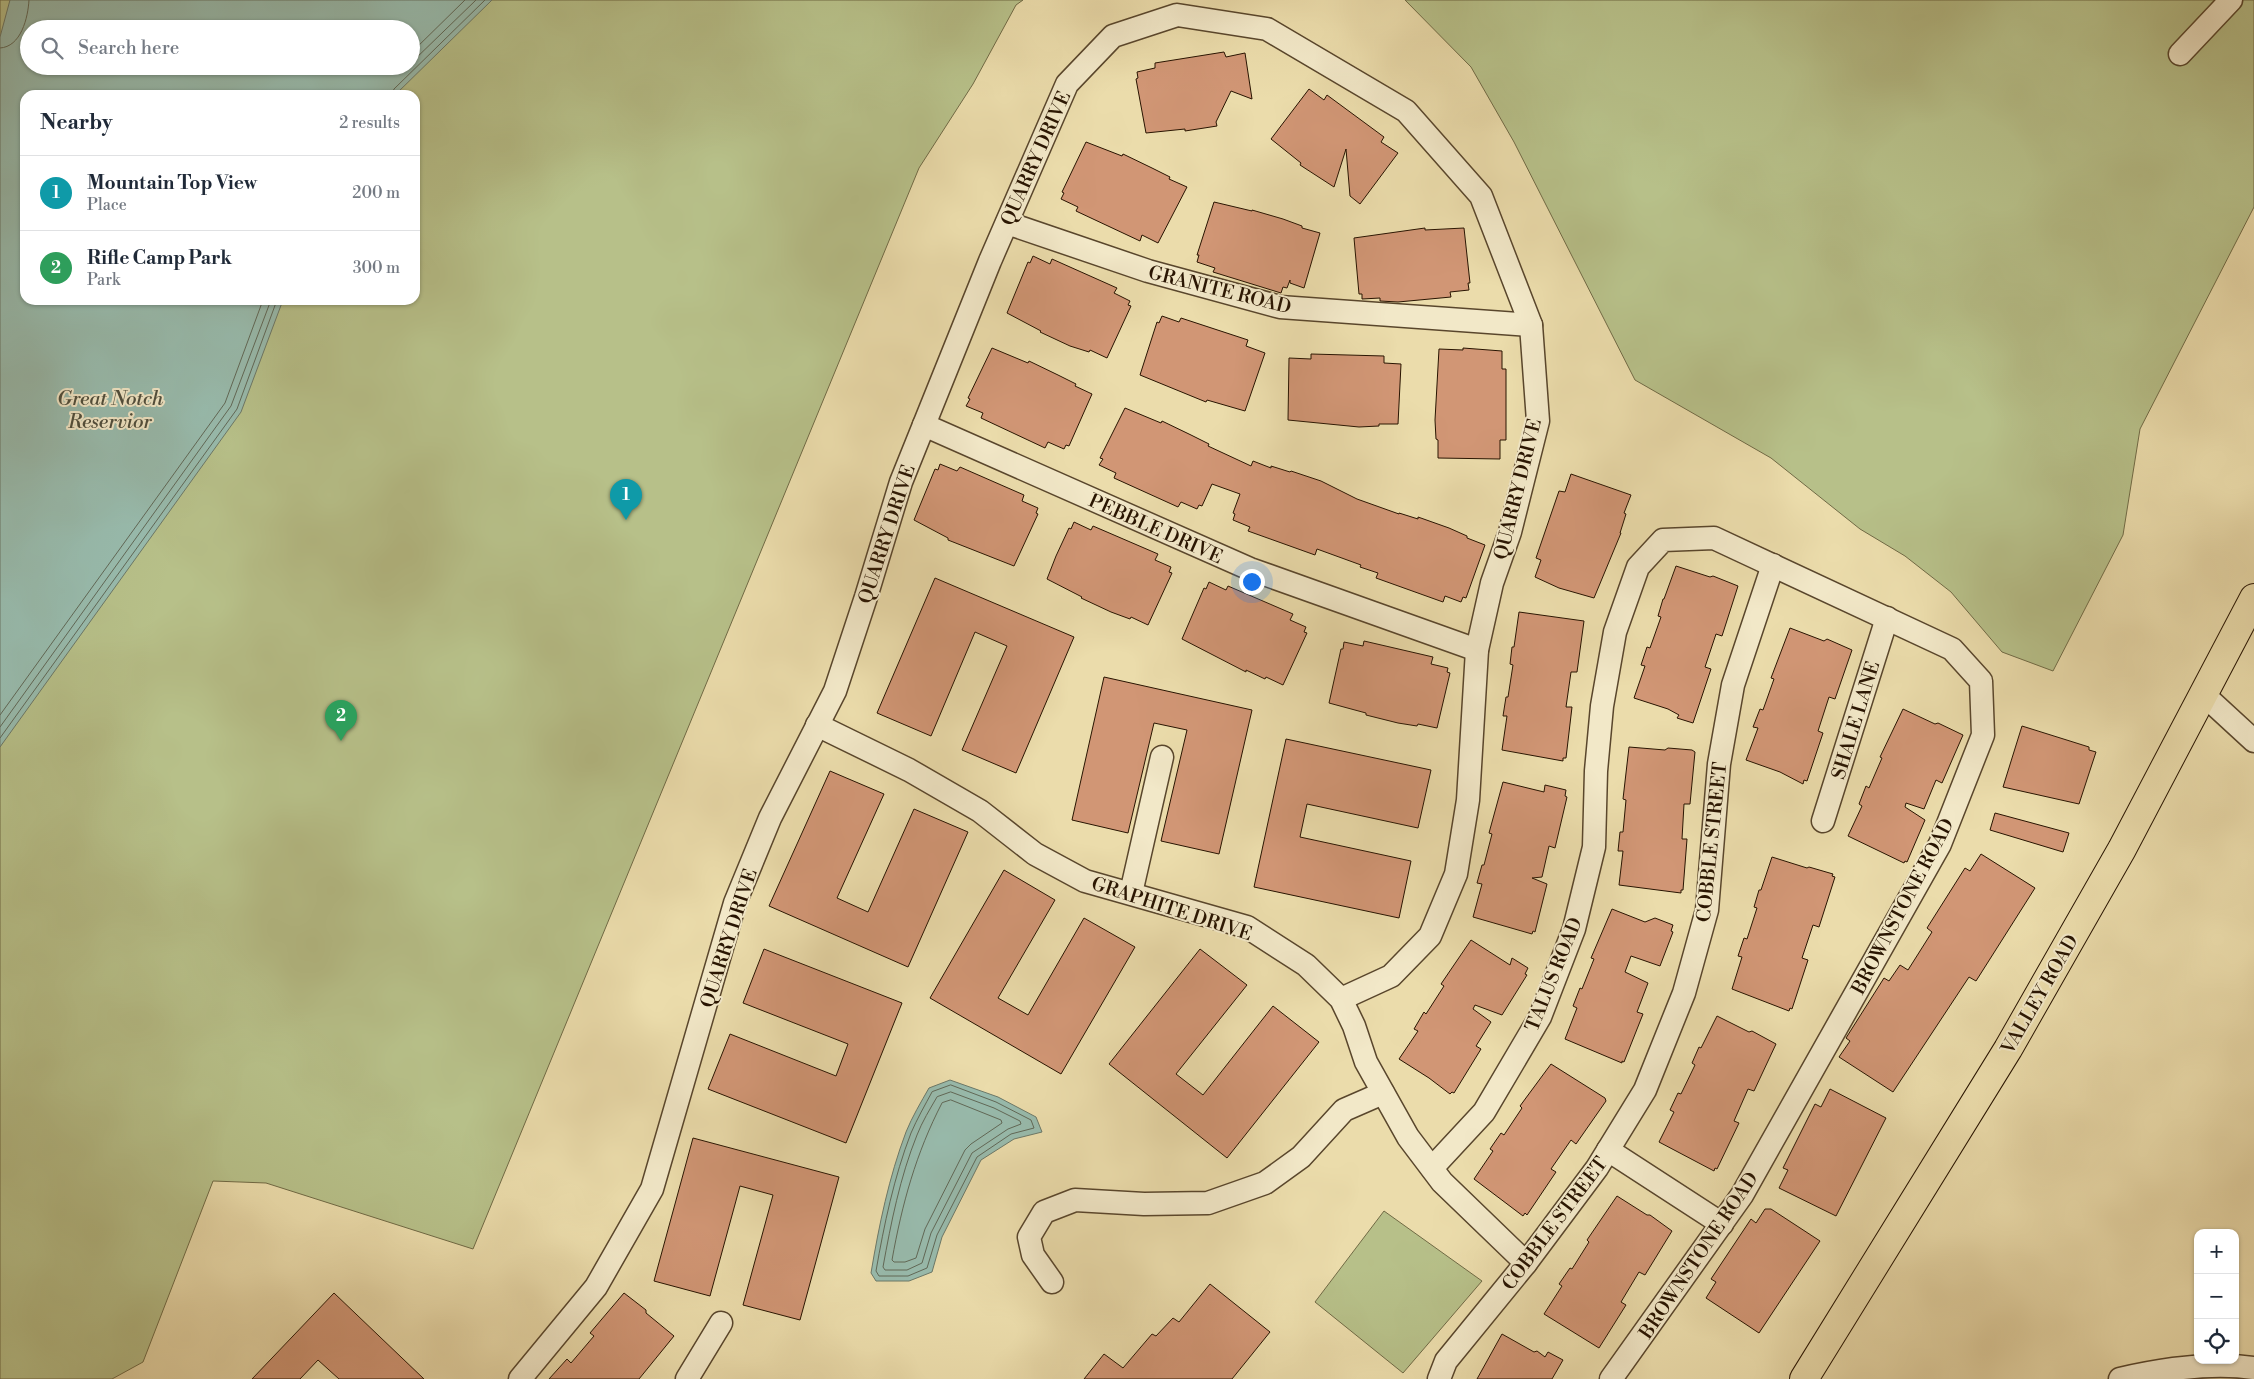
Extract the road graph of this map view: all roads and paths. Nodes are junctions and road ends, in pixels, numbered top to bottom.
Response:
1 (2231, 0) edge
2 (2180, 54) dead end
3 (1007, 223) junction
4 (1531, 325) junction
5 (924, 425) junction
6 (1773, 565) junction
7 (2254, 598) edge
8 (1887, 618) junction
9 (1615, 632) joint
10 (1478, 650) junction
11 (2204, 695) junction
12 (817, 725) junction
13 (2254, 741) edge
14 (1162, 757) dead end
15 (1823, 821) dead end
16 (1131, 893) junction
17 (1341, 999) junction
18 (1383, 1093) junction
19 (1608, 1150) junction
20 (1432, 1168) junction
21 (1722, 1224) junction
22 (1526, 1263) junction
23 (1052, 1282) dead end
24 (721, 1323) dead end
25 (2254, 1368) edge
26 (520, 1379) edge
27 (687, 1379) edge
28 (1439, 1379) edge
29 (1611, 1379) edge
30 (1804, 1379) edge
31 (2120, 1379) edge

1 - 2 street
3 - 4 street, GRANITE ROAD
3 - 4 street, QUARRY DRIVE
3 - 5 street, QUARRY DRIVE
4 - 10 street, QUARRY DRIVE
5 - 10 street, PEBBLE DRIVE
5 - 12 street, QUARRY DRIVE
6 - 8 street, BROWNSTONE ROAD
6 - 9 street, BROWNSTONE ROAD
6 - 19 street, COBBLE STREET
7 - 11 main road, VALLEY ROAD
8 - 15 street, SHALE LANE
8 - 21 street, BROWNSTONE ROAD
9 - 20 street, TALUS ROAD
10 - 17 street, QUARRY DRIVE
11 - 13 street
11 - 30 main road, VALLEY ROAD
12 - 16 street, GRAPHITE DRIVE
12 - 26 street, QUARRY DRIVE
14 - 16 street
16 - 17 street, GRAPHITE DRIVE
17 - 18 street, GRAPHITE DRIVE
18 - 20 street, GRAPHITE DRIVE
18 - 23 street
19 - 21 street
19 - 22 street, COBBLE STREET
20 - 22 street, GRAPHITE DRIVE
21 - 29 street, BROWNSTONE ROAD
22 - 28 street, COBBLE STREET
24 - 27 street
25 - 31 street

